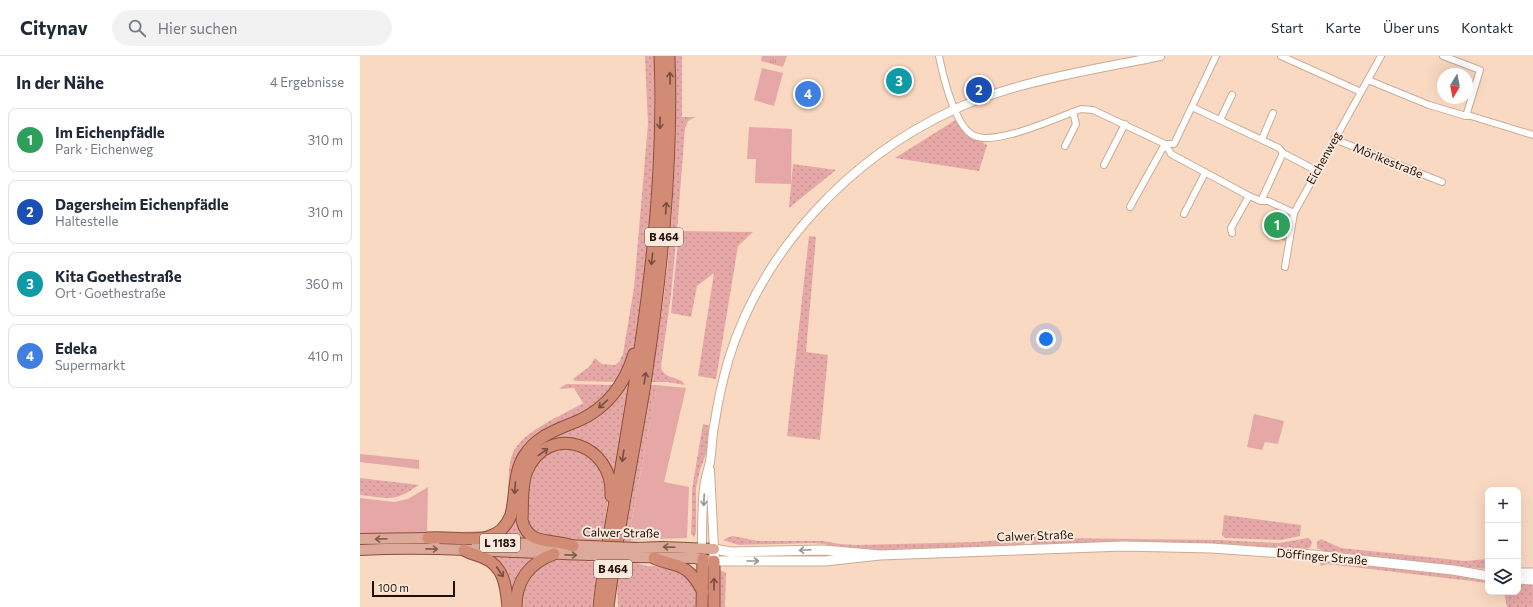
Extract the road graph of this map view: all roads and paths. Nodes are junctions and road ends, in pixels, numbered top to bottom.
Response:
1 (660, 56) edge
2 (669, 56) edge
3 (939, 56) edge
4 (1160, 56) edge
5 (1216, 56) edge
6 (1281, 56) edge
7 (1381, 56) edge
8 (1443, 56) edge
9 (1368, 80) junction
10 (1361, 92) junction
11 (1232, 95) dead end
12 (1192, 107) junction
13 (954, 109) junction
14 (1074, 112) junction
15 (1273, 113) dead end
16 (1466, 116) junction
17 (1220, 120) junction
18 (1125, 124) junction
19 (1533, 135) edge
20 (1262, 139) junction
21 (1334, 139) junction
22 (1165, 144) junction
23 (1065, 146) dead end
24 (1283, 153) junction
25 (1104, 165) dead end
26 (1317, 171) junction
27 (1204, 173) junction
28 (1442, 182) dead end
29 (1250, 196) junction
30 (1261, 200) junction
31 (1130, 207) dead end
32 (1294, 213) junction
33 (1184, 214) dead end
34 (1232, 233) dead end
35 (1285, 267) dead end
36 (645, 321) junction
37 (710, 462) junction
38 (612, 520) junction
39 (620, 532) junction
40 (428, 538) junction
41 (360, 539) edge
42 (573, 546) junction
43 (1190, 548) joint
44 (714, 549) junction
45 (360, 550) edge
46 (464, 550) junction
47 (589, 551) junction
48 (634, 553) junction
49 (554, 554) junction
50 (702, 554) junction
51 (880, 555) junction
52 (654, 558) junction
53 (714, 562) junction
54 (1453, 570) junction
55 (1485, 571) edge
56 (1521, 573) edge
57 (1533, 573) edge
58 (1485, 575) edge
59 (1521, 579) edge
60 (1533, 580) edge
61 (601, 589) junction
62 (703, 592) junction
63 (508, 607) edge
64 (516, 607) edge
65 (594, 607) edge
66 (599, 607) edge
67 (608, 607) edge
68 (615, 607) edge
69 (702, 607) edge
70 (714, 607) edge

1 -> 36 highway, B 464
39 -> 2 highway, B 464
3 - 13 street
4 - 13 street
5 - 12 street
6 - 10 street
7 - 9 street, Eichenweg
8 - 16 street
9 - 10 street, Eichenweg
9 - 16 street
10 - 21 street, Eichenweg
11 - 17 street
12 - 17 street
12 - 22 street
13 - 14 street
13 - 37 street
14 - 18 street
14 - 23 street
15 - 20 street
16 - 19 street
17 - 20 street
18 - 22 street
18 - 25 street
20 - 24 street
21 - 26 street, Eichenweg
21 - 28 street, Mörikestraße
22 - 27 street
22 - 31 street
24 - 26 street
24 - 30 street
26 - 32 street, Eichenweg
27 - 29 street
27 - 33 street
29 - 30 street
29 - 34 street
30 - 32 street
32 - 35 street, Eichenweg
36 -> 38 highway, B 464
36 -> 40 highway
37 - 44 street
37 -> 50 street
42 -> 38 highway
38 - 61 highway, B 464
39 - 67 highway, B 464
39 - 68 highway
40 -> 41 main road, Calwer Straße / L 1183
40 - 42 main road, Calwer Straße / L 1183
42 - 47 main road, Calwer Straße / L 1183
43 - 51 main road, Calwer Straße / L 1183
43 - 54 main road, Döffinger Straße / L 1183
44 - 50 main road, Calwer Straße / L 1183
51 -> 44 main road, Calwer Straße / L 1183
44 - 53 main road
45 -> 46 main road, Calwer Straße / L 1183
46 - 49 main road, Calwer Straße / L 1183
46 -> 63 highway
47 - 48 main road, Calwer Straße / L 1183, bridge
49 -> 47 main road, Calwer Straße / L 1183
50 -> 48 main road, Calwer Straße / L 1183
48 - 52 main road, Calwer Straße / L 1183
49 - 64 highway
50 - 52 main road, Calwer Straße / L 1183
50 - 53 main road, Calwer Straße / L 1183
50 - 62 highway
53 -> 51 main road, Calwer Straße / L 1183
52 - 62 highway
70 -> 53 highway
54 - 55 main road, Döffinger Straße / L 1183
54 - 58 main road, Döffinger Straße / L 1183
56 - 57 main road
59 - 60 main road
61 - 65 highway
61 - 66 highway, B 464
62 - 69 highway

